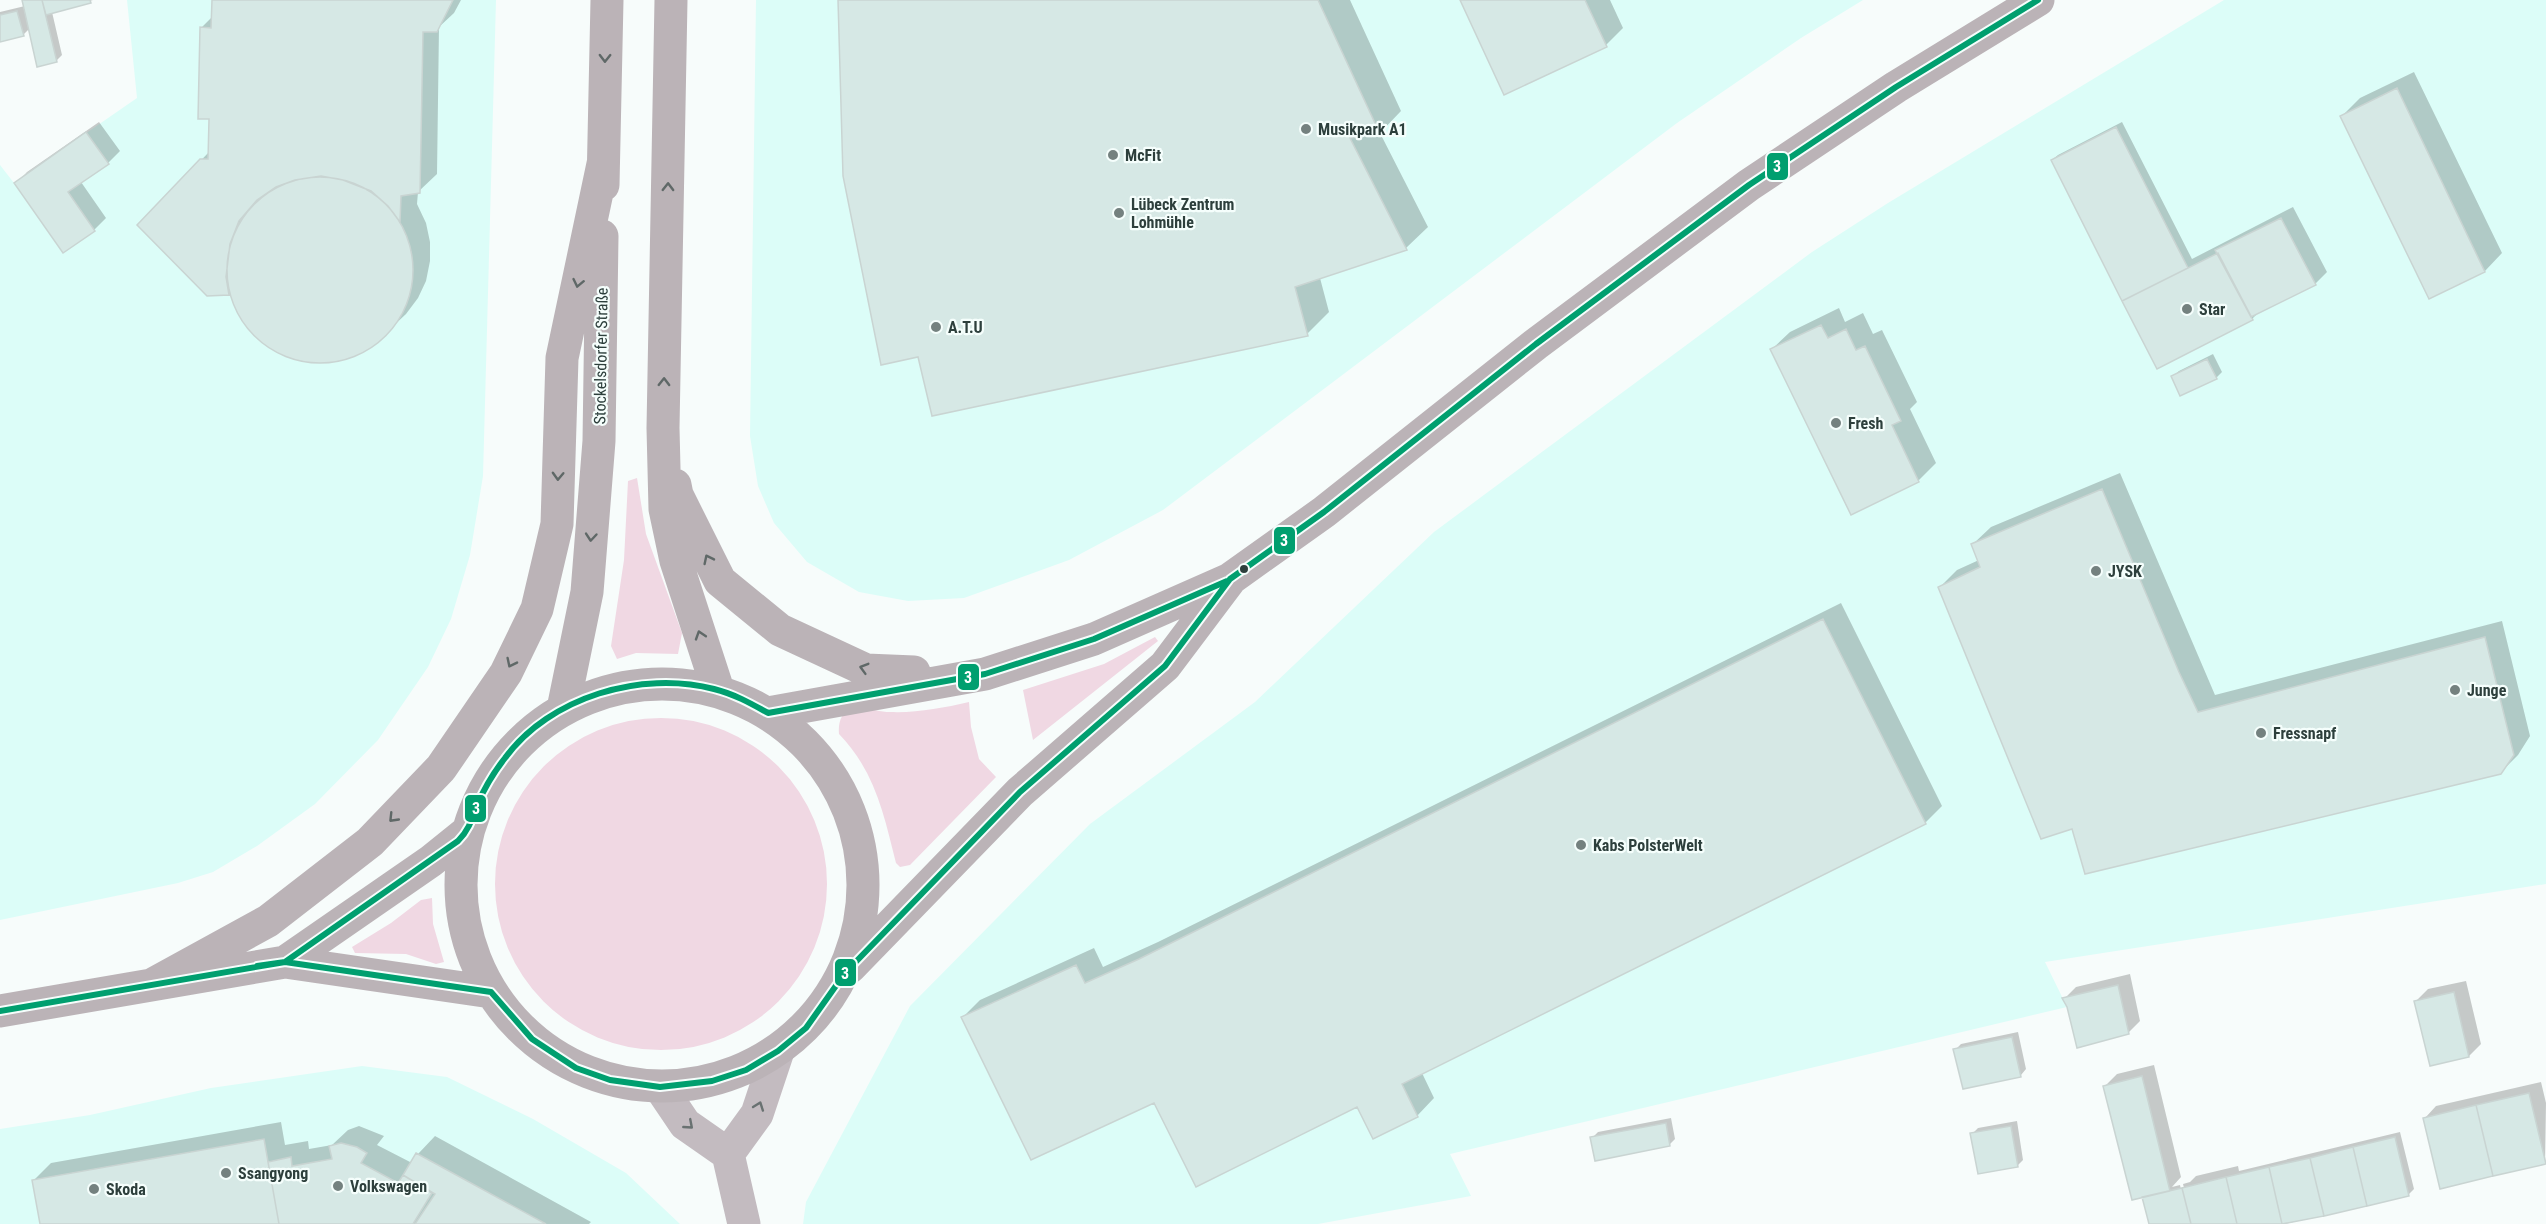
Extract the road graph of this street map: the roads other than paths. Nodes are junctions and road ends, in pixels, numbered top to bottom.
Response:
1 (607, 0) edge
2 (671, 0) edge
3 (2038, 0) edge
4 (603, 164) junction
5 (663, 428) junction
6 (1230, 579) junction
7 (985, 675) junction
8 (718, 690) junction
9 (563, 709) junction
10 (768, 713) junction
11 (467, 832) junction
12 (285, 962) junction
13 (845, 973) junction
14 (156, 983) junction
15 (491, 992) junction
16 (0, 1011) edge
17 (778, 1051) junction
18 (660, 1087) junction
19 (728, 1154) junction
20 (744, 1224) edge

1 -> 4 main road, Stockelsdorfer Straße
5 -> 2 main road
3 - 6 main road
4 -> 9 main road, Stockelsdorfer Straße
4 -> 14 main road
7 -> 5 main road
8 -> 5 main road
6 - 7 main road
6 - 13 main road
7 - 10 main road
8 - 9 main road
8 - 10 main road
9 - 11 main road
10 - 13 main road
11 - 12 main road
11 - 15 main road
12 - 14 main road
12 - 15 main road
13 - 17 main road
14 - 16 main road
15 - 18 main road
17 - 18 main road
19 -> 17 street
18 -> 19 street
19 - 20 street

